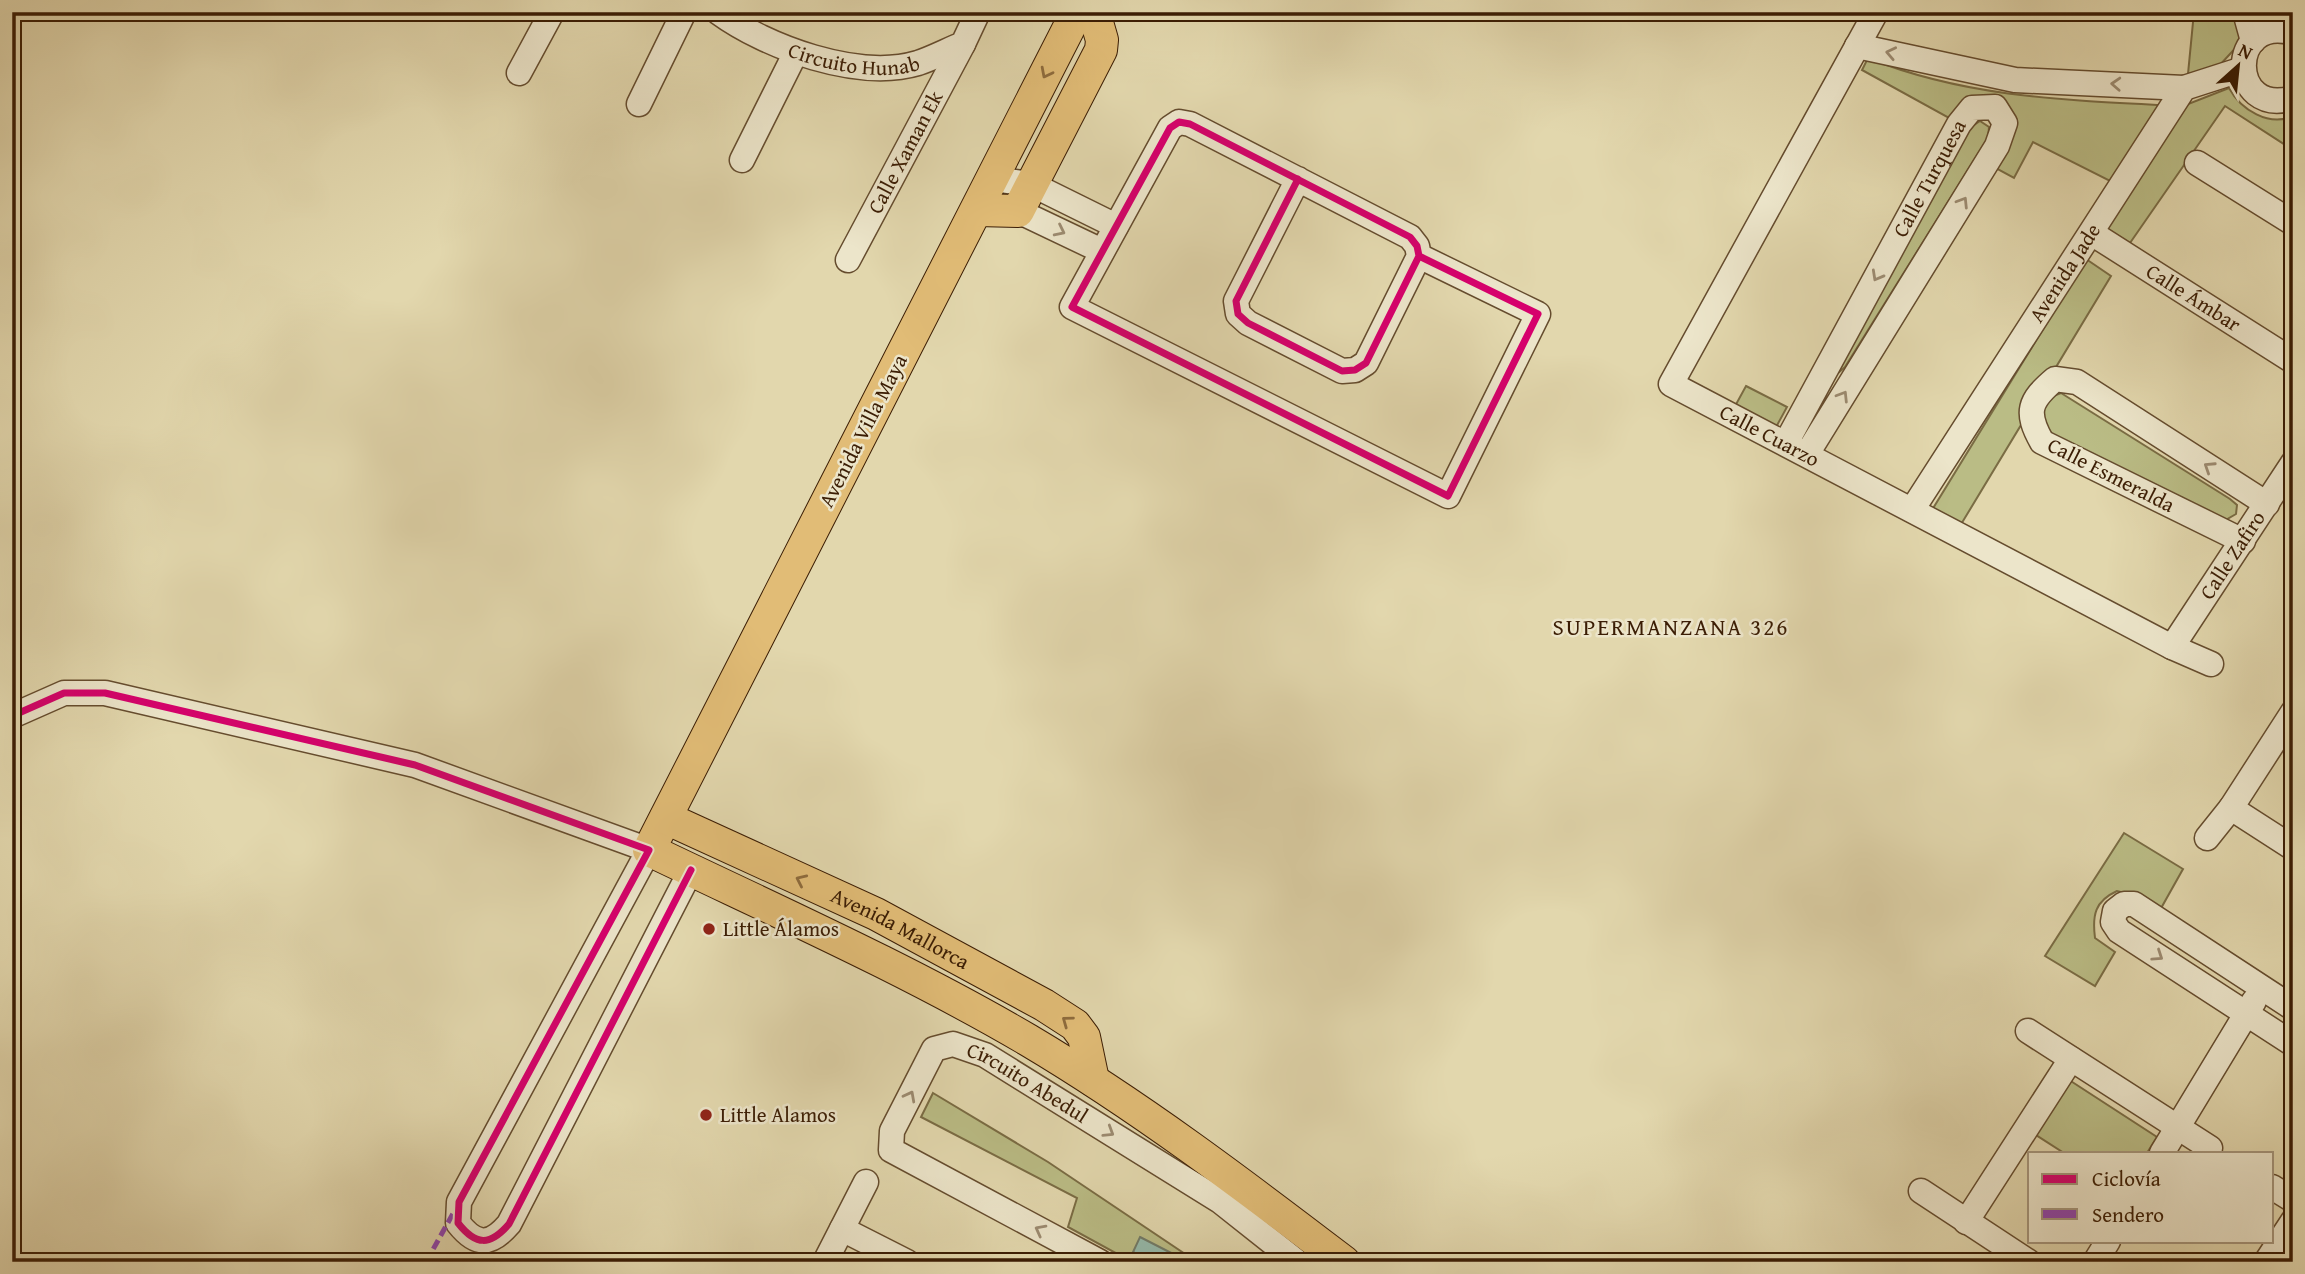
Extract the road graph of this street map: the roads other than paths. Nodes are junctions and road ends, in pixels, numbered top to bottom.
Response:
1 (552, 12) edge
2 (684, 12) edge
3 (718, 12) edge
4 (978, 12) edge
5 (1077, 12) edge
6 (1094, 12) edge
7 (1876, 12) edge
8 (2245, 12) edge
9 (2284, 25) edge
10 (2253, 41) junction
11 (963, 44) junction
12 (1857, 46) junction
13 (795, 54) junction
14 (2243, 69) junction
15 (519, 73) dead end
16 (2184, 88) junction
17 (2293, 98) edge
18 (639, 104) dead end
19 (742, 160) dead end
20 (2197, 163) dead end
21 (1298, 179) junction
22 (993, 180) junction
23 (1024, 198) junction
24 (977, 210) junction
25 (2293, 223) edge
26 (1116, 226) junction
27 (2093, 234) junction
28 (1102, 251) junction
29 (1419, 256) junction
30 (848, 260) dead end
31 (2293, 361) edge
32 (1796, 449) junction
33 (2293, 463) edge
34 (2267, 504) junction
35 (1912, 510) junction
36 (2243, 541) junction
37 (2172, 647) junction
38 (2211, 664) dead end
39 (2293, 712) edge
40 (12, 716) edge
41 (2231, 808) junction
42 (666, 818) junction
43 (2207, 838) dead end
44 (2293, 848) edge
45 (649, 850) junction
46 (691, 870) junction
47 (2261, 988) junction
48 (2293, 1008) edge
49 (2247, 1015) junction
50 (2028, 1031) dead end
51 (2293, 1044) edge
52 (2071, 1059) junction
53 (1093, 1080) junction
54 (2178, 1127) junction
55 (2210, 1148) dead end
56 (2163, 1152) edge
57 (866, 1182) dead end
58 (2274, 1188) edge
59 (1921, 1191) dead end
60 (2293, 1200) edge
61 (2293, 1221) edge
62 (1966, 1222) junction
63 (842, 1229) junction
64 (2107, 1242) edge
65 (825, 1262) edge
66 (907, 1262) edge
67 (1100, 1262) edge
68 (1297, 1262) edge
69 (1344, 1262) edge
70 (2029, 1262) edge
71 (2095, 1262) edge
72 (2266, 1262) edge

1 - 15 street
2 - 18 street
3 - 13 street, Circuito Hunab
4 - 11 street
5 -> 22 main road, Avenida Villa Maya
6 - 23 main road
7 - 12 street, Calle Cuarzo
8 - 10 street
9 - 10 street
10 - 14 street
11 - 13 street, Circuito Hunab
11 - 30 street, Calle Xaman Ek
16 -> 12 street
12 - 32 street, Calle Cuarzo
13 - 19 street
14 - 16 street
14 - 17 street
16 - 27 street, Avenida Jade
20 - 25 street
21 - 26 street
21 - 29 street
21 - 29 street
22 - 23 street
22 - 24 main road, Avenida Villa Maya
23 - 24 main road
23 - 26 street
23 -> 28 street
24 - 42 main road, Avenida Villa Maya
26 - 28 street
27 - 31 street, Calle Ámbar
27 - 35 street, Avenida Jade
28 - 29 street
32 -> 32 street, Calle Turquesa
32 - 35 street, Calle Cuarzo
33 - 34 street, Calle Zafiro
34 - 36 street, Calle Zafiro
34 -> 36 street, Calle Esmeralda
35 - 37 street, Calle Cuarzo
36 - 37 street, Calle Zafiro
37 - 38 street, Calle Cuarzo
39 - 41 street
40 - 45 street
41 - 43 street
41 - 44 street
42 - 45 main road, Avenida Villa Maya
53 -> 42 main road, Avenida Mallorca
45 - 46 main road, Avenida Mallorca
45 - 46 street
46 - 53 main road, Avenida Mallorca
47 - 48 street
47 - 49 street
47 -> 49 street
49 - 51 street
49 - 54 street
50 - 52 street
52 - 54 street
52 - 62 street
53 - 69 main road, Avenida Mallorca
54 - 55 street
54 - 56 street
57 - 63 street
58 - 60 street
59 - 62 street
61 - 72 street
62 - 70 street
63 - 65 street
63 - 66 street
64 - 71 street
67 -> 68 street, Circuito Abedul

